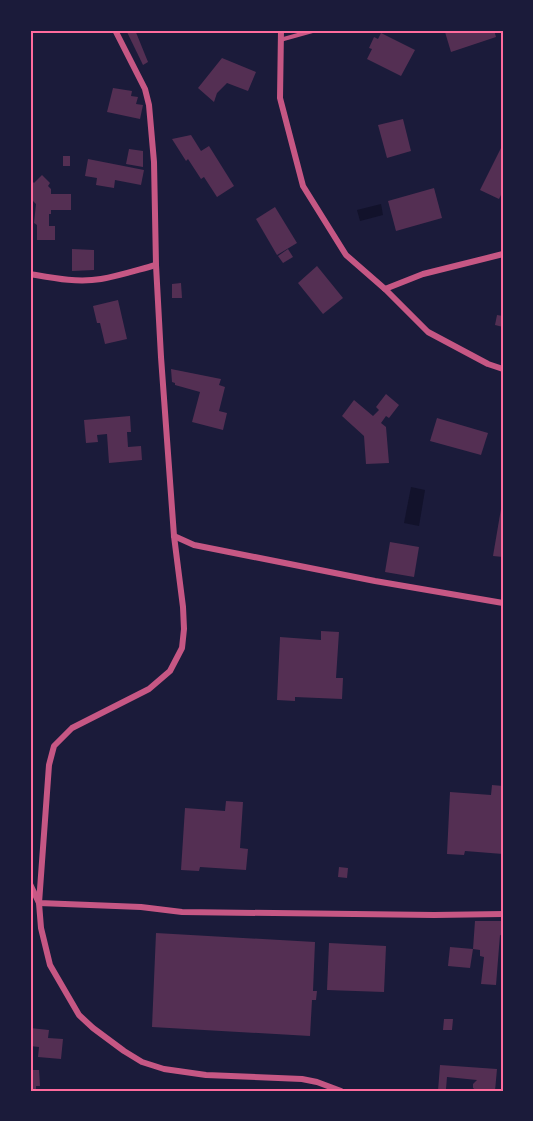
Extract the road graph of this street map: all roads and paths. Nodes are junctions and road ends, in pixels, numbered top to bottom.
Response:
1 (115, 30) edge
2 (281, 30) edge
3 (316, 30) edge
4 (280, 40) junction
5 (503, 254) edge
6 (156, 265) junction
7 (30, 274) edge
8 (385, 289) junction
9 (503, 369) edge
10 (174, 536) junction
11 (503, 603) edge
12 (30, 884) edge
13 (39, 903) junction
14 (503, 914) edge
15 (341, 1091) edge

1 - 6 street
2 - 4 street
3 - 4 lane
4 - 8 street
5 - 8 street
6 - 7 street
6 - 10 street
8 - 9 street
10 - 11 street
10 - 13 street
12 - 13 street
13 - 14 street
13 - 15 street

